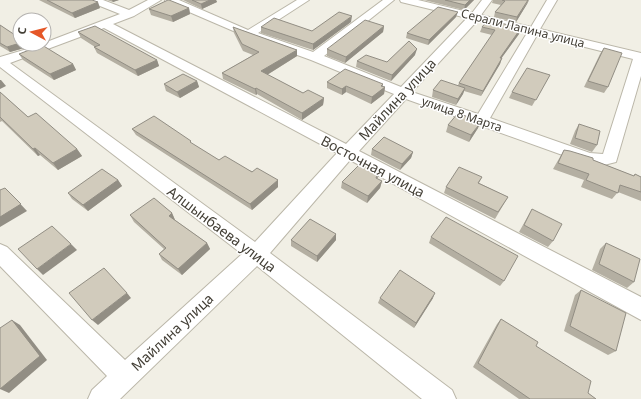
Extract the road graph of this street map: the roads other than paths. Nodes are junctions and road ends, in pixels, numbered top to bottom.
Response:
1 (94, 0) edge
2 (156, 0) edge
3 (170, 0) edge
4 (304, 0) edge
5 (389, 0) edge
6 (405, 0) edge
7 (487, 0) edge
8 (552, 0) edge
9 (130, 14) junction
10 (475, 16) junction
11 (104, 24) junction
12 (534, 31) junction
13 (249, 34) junction
14 (315, 57) junction
15 (640, 57) edge
16 (1, 62) edge
17 (403, 93) junction
18 (481, 121) junction
19 (348, 152) junction
20 (0, 253) edge
21 (256, 254) junction
22 (641, 309) edge
23 (124, 377) junction
24 (101, 399) edge
25 (443, 399) edge

1 - 9 street
2 - 9 street
3 - 13 street, улица 8 Марта
4 - 13 street
5 - 14 street
6 - 10 street, Серали Лапина улица
7 - 10 street, Майлина улица
8 - 12 street
9 - 11 street
10 - 12 street, Серали Лапина улица
10 - 17 street, Майлина улица
11 - 16 street
11 - 19 street, Восточная улица
12 - 15 street, Серали Лапина улица
12 - 18 street
13 - 14 street, улица 8 Марта
14 - 17 street, улица 8 Марта
15 - 18 street, улица 8 Марта
16 - 21 street, Алшынбаева улица
17 - 18 street, улица 8 Марта
17 - 19 street, Майлина улица
19 - 21 street, Майлина улица
19 - 22 street, Восточная улица
20 - 23 street
21 - 23 street, Майлина улица
21 - 25 street, Алшынбаева улица
23 - 24 street, Майлина улица

